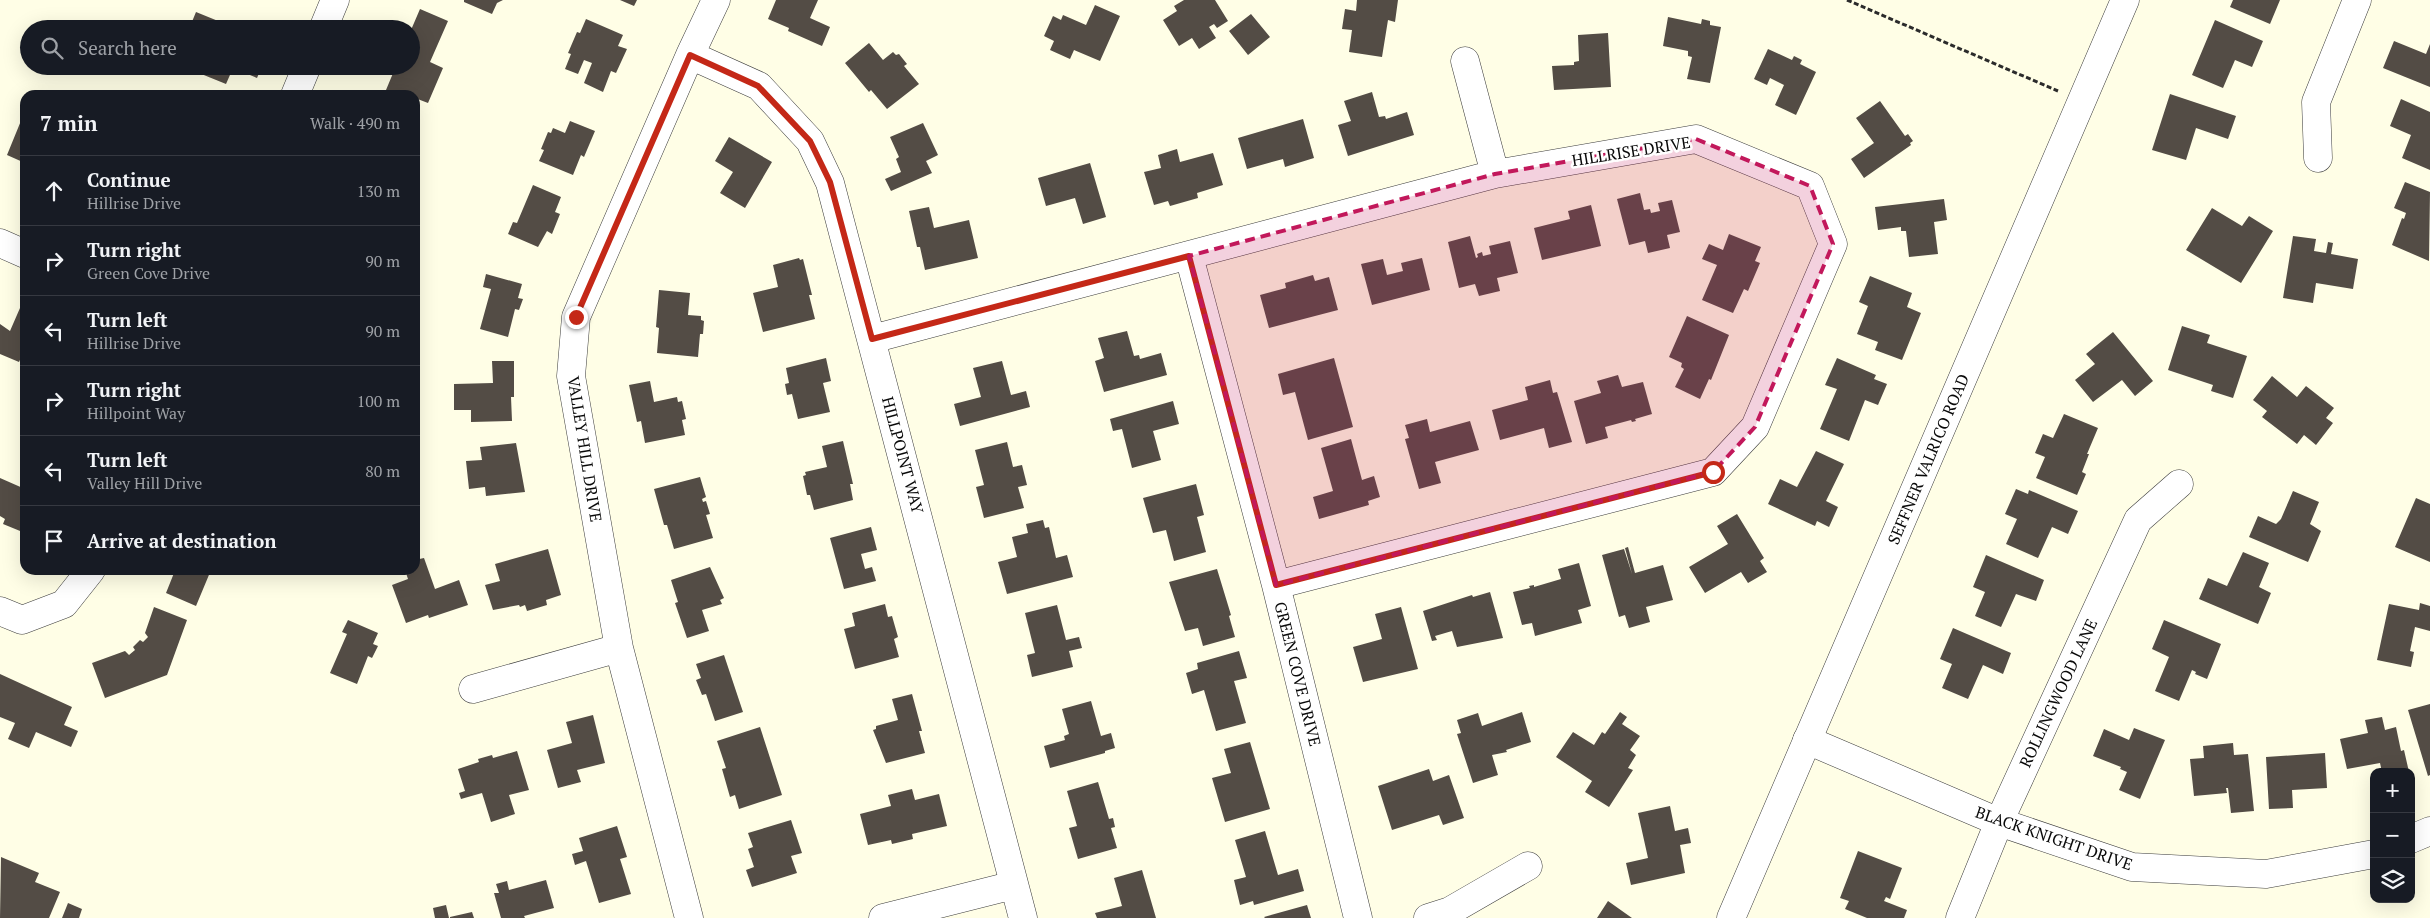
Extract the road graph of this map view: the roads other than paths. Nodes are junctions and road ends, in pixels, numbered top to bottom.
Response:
1 (335, 0) edge
2 (716, 0) edge
3 (2125, 0) edge
4 (2357, 0) edge
5 (326, 20) edge
6 (690, 55) junction
7 (1465, 61) dead end
8 (303, 75) edge
9 (297, 90) edge
10 (2318, 158) dead end
11 (1495, 174) junction
12 (0, 243) edge
13 (20, 252) edge
14 (1189, 256) junction
15 (872, 339) junction
16 (2179, 484) dead end
17 (87, 575) edge
18 (1276, 585) junction
19 (0, 611) edge
20 (619, 648) junction
21 (473, 689) dead end
22 (1808, 740) junction
23 (1999, 822) junction
24 (2430, 831) edge
25 (2415, 837) edge
26 (2370, 855) edge
27 (1528, 866) dead end
28 (1014, 885) junction
29 (689, 918) edge
30 (883, 918) edge
31 (1023, 918) edge
32 (1358, 918) edge
33 (1428, 918) edge
34 (1732, 918) edge
35 (1960, 918) edge

1 - 5 street
2 - 6 street, VALLEY HILL DRIVE
3 - 22 street, SEFFNER VALRICO ROAD
4 - 10 street
6 - 15 street, HILLPOINT WAY
6 - 20 street, VALLEY HILL DRIVE
7 - 11 street
8 - 9 street
11 - 14 street, HILLRISE DRIVE
11 - 18 street, HILLRISE DRIVE
12 - 13 street
14 - 15 street, HILLRISE DRIVE
14 - 18 street, GREEN COVE DRIVE
15 - 28 street, HILLPOINT WAY
16 - 23 street, ROLLINGWOOD LANE
17 - 19 street
18 - 32 street, GREEN COVE DRIVE
20 - 21 street
20 - 29 street, VALLEY HILL DRIVE
22 - 23 street, BLACK KNIGHT DRIVE
22 - 34 street, SEFFNER VALRICO ROAD
23 - 26 street, BLACK KNIGHT DRIVE
23 - 35 street, ROLLINGWOOD LANE
24 - 25 street
27 - 33 street
28 - 30 street
28 - 31 street, HILLPOINT WAY

